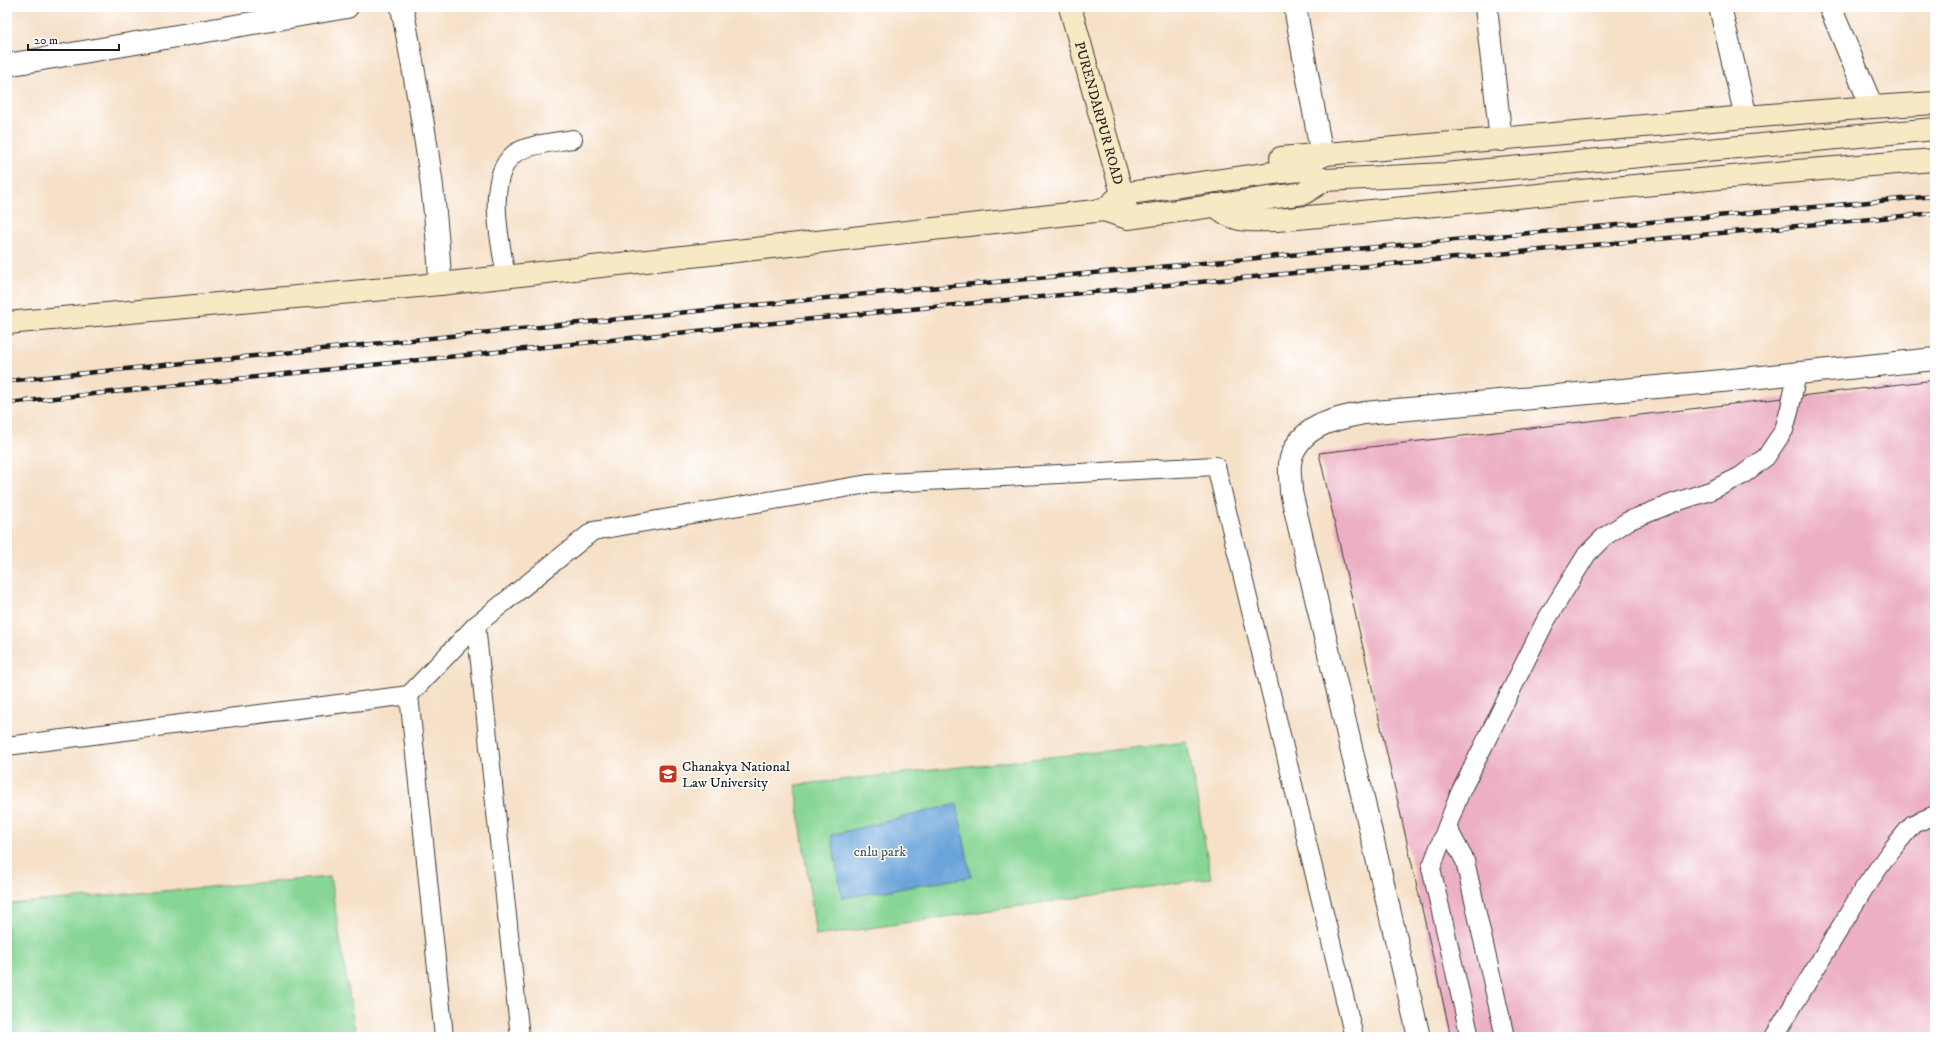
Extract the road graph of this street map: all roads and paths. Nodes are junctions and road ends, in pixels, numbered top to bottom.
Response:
1 (347, 7) edge
2 (402, 7) edge
3 (1070, 7) edge
4 (1295, 7) edge
5 (1486, 7) edge
6 (1720, 7) edge
7 (1830, 7) edge
8 (7, 65) edge
9 (1935, 103) edge
10 (1872, 106) junction
11 (1746, 117) junction
12 (1935, 129) edge
13 (573, 139) dead end
14 (1501, 140) junction
15 (1322, 156) junction
16 (1935, 160) edge
17 (1250, 176) junction
18 (1325, 180) junction
19 (1122, 194) junction
20 (1215, 205) junction
21 (1104, 210) junction
22 (1128, 218) junction
23 (506, 277) junction
24 (440, 284) junction
25 (7, 323) edge
26 (1935, 359) edge
27 (1797, 373) junction
28 (476, 625) junction
29 (409, 695) junction
30 (7, 746) edge
31 (1935, 815) edge
32 (1447, 827) junction
33 (444, 1037) edge
34 (520, 1037) edge
35 (1354, 1037) edge
36 (1419, 1037) edge
37 (1470, 1037) edge
38 (1505, 1037) edge
39 (1774, 1037) edge

1 - 8 street
2 - 24 street
3 - 19 street, PURENDARPUR ROAD
4 - 15 street
5 - 14 street
6 - 11 street
7 - 10 street
9 - 10 street
10 - 11 street
11 - 14 street
12 - 18 street
13 - 23 lane
14 - 15 street
15 - 17 street
16 - 20 street
17 - 18 street
17 - 19 street
18 - 20 street
19 - 21 street
19 - 22 street, PURENDARPUR ROAD
20 - 22 street
21 - 22 street
21 - 23 street
23 - 24 street
24 - 25 street
26 - 27 street
27 - 32 lane
27 - 36 street
28 - 29 lane
28 - 34 lane
28 - 35 lane
29 - 30 lane
29 - 33 lane
31 - 39 lane
32 - 37 lane
32 - 38 lane

